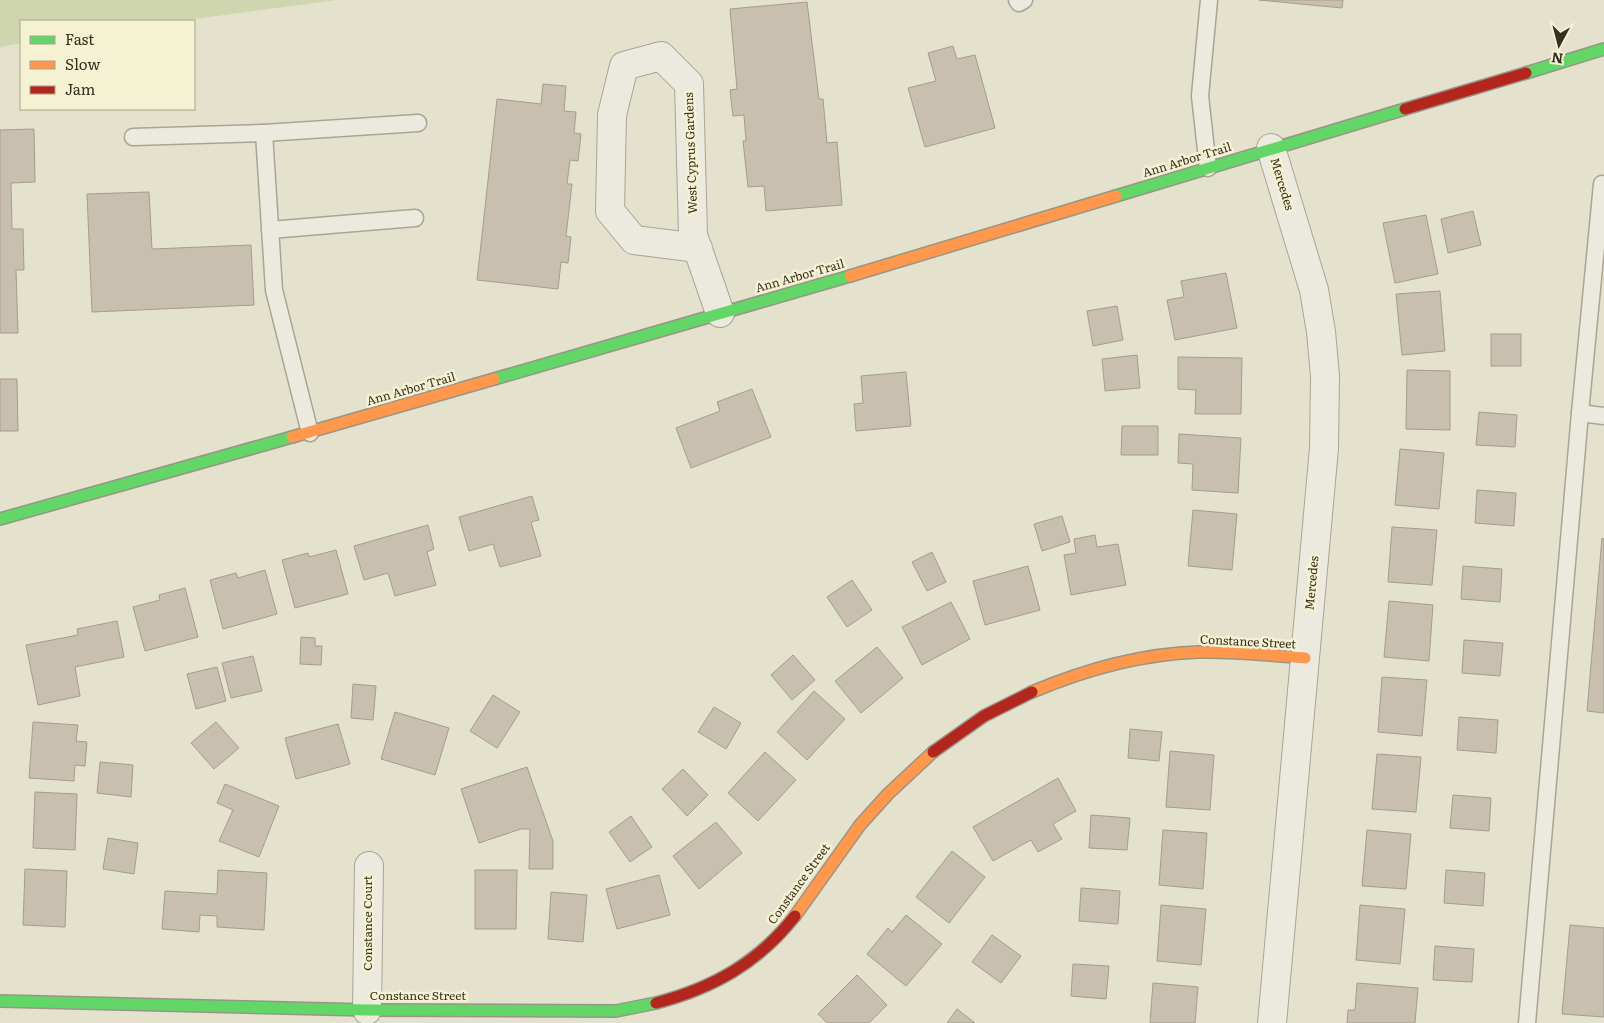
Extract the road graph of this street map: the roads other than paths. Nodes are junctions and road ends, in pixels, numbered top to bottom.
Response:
1 (1017, 0) edge
2 (1024, 0) edge
3 (1209, 0) edge
4 (1604, 49) edge
5 (418, 123) dead end
6 (264, 133) junction
7 (132, 137) dead end
8 (1271, 148) junction
9 (1208, 168) junction
10 (1602, 184) dead end
11 (416, 218) dead end
12 (270, 230) junction
13 (698, 248) junction
14 (720, 314) junction
15 (1580, 413) junction
16 (1604, 416) edge
17 (310, 433) junction
18 (0, 519) edge
19 (1305, 658) junction
20 (368, 866) dead end
21 (0, 1001) edge
22 (367, 1010) junction
23 (1272, 1023) edge
24 (1527, 1023) edge

1 - 2 lane
3 - 9 lane
4 - 8 street, Ann Arbor Trail
5 - 6 lane
6 - 7 lane
6 - 12 lane
8 - 9 street, Ann Arbor Trail
8 - 19 street, Mercedes
9 - 14 street, Ann Arbor Trail
10 - 15 lane
11 - 12 lane
12 - 17 lane
13 - 13 street, West Cyprus Gardens
13 - 14 street, West Cyprus Gardens
14 - 17 street, Ann Arbor Trail
15 - 16 lane
15 - 24 lane
17 - 18 street, Ann Arbor Trail
19 - 22 street, Constance Street
19 - 23 street, Mercedes
20 - 22 street, Constance Court
21 - 22 street, Constance Street

